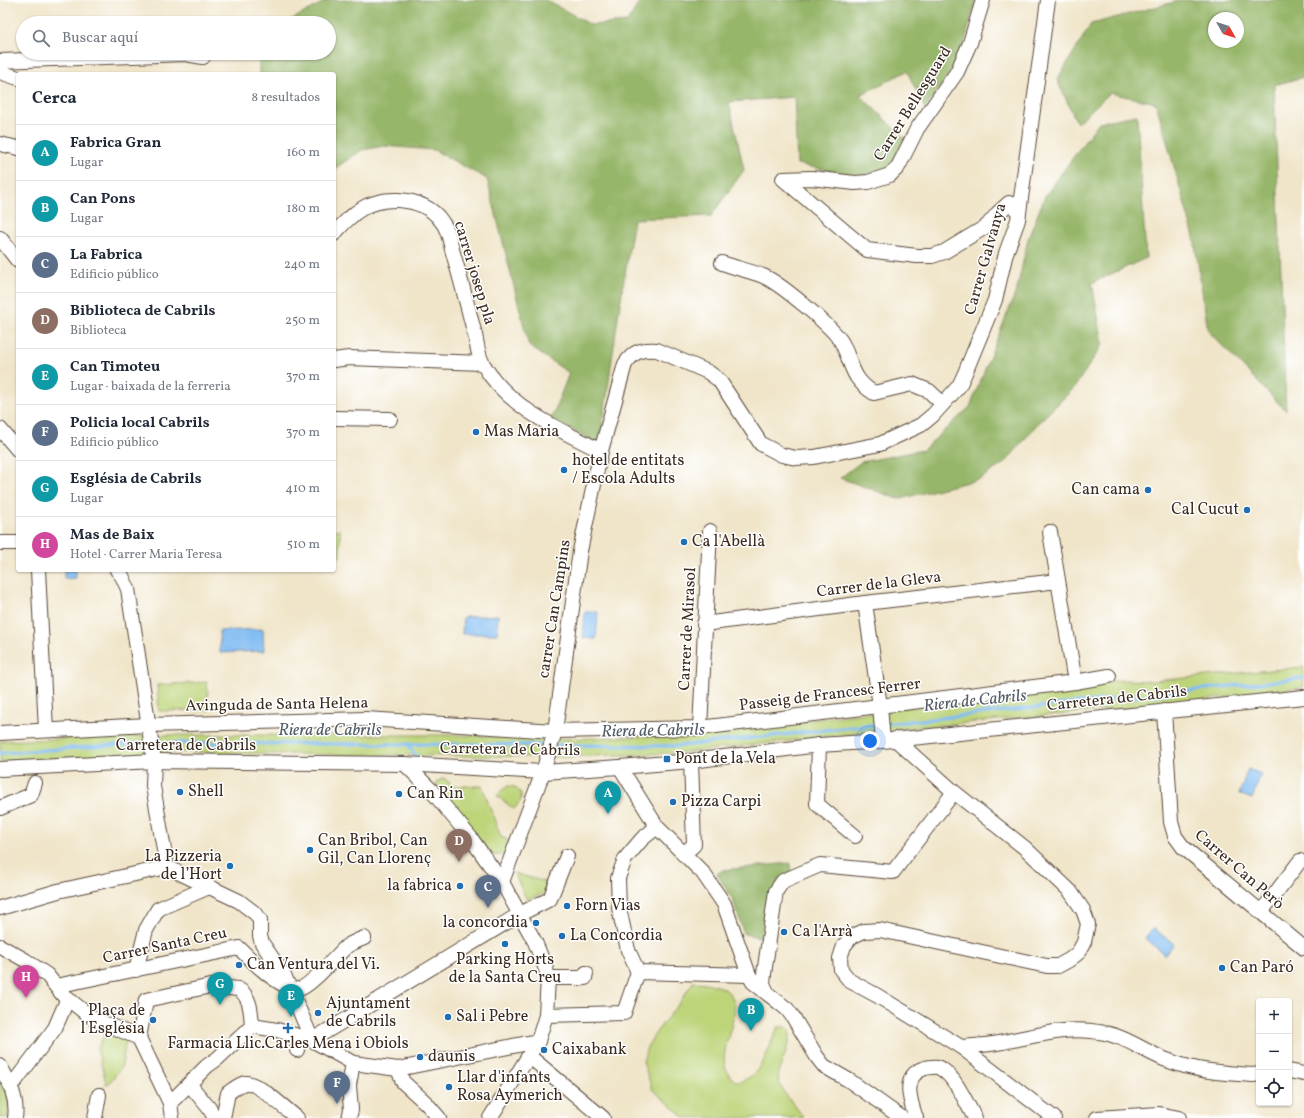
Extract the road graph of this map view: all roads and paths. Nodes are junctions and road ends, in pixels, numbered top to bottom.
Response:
1 (983, 0) edge
2 (1048, 0) edge
3 (26, 60) edge
4 (0, 61) edge
5 (0, 72) edge
6 (16, 77) edge
7 (0, 144) edge
8 (16, 148) edge
9 (1018, 211) junction
10 (336, 232) edge
11 (0, 238) edge
12 (16, 258) edge
13 (722, 263) dead end
14 (336, 360) edge
15 (482, 363) junction
16 (942, 403) junction
17 (336, 418) edge
18 (390, 419) dead end
19 (2, 433) edge
20 (16, 448) edge
21 (601, 451) junction
22 (710, 531) dead end
23 (1050, 532) dead end
24 (0, 543) edge
25 (16, 543) edge
26 (38, 572) edge
27 (121, 572) edge
28 (1058, 581) junction
29 (865, 603) junction
30 (704, 624) junction
31 (1109, 676) dead end
32 (1075, 682) junction
33 (1304, 697) edge
34 (881, 709) junction
35 (1164, 712) junction
36 (700, 728) junction
37 (149, 729) junction
38 (46, 730) junction
39 (0, 733) edge
40 (554, 735) junction
41 (887, 737) junction
42 (819, 745) junction
43 (154, 758) junction
44 (691, 761) junction
45 (405, 764) junction
46 (545, 767) junction
47 (620, 767) junction
48 (0, 769) edge
49 (35, 783) dead end
50 (954, 792) junction
51 (0, 808) edge
52 (657, 827) junction
53 (855, 836) dead end
54 (683, 854) junction
55 (567, 856) dead end
56 (1300, 861) dead end
57 (167, 867) junction
58 (501, 876) junction
59 (209, 887) junction
60 (0, 908) edge
61 (1261, 912) junction
62 (520, 914) junction
63 (364, 938) dead end
64 (0, 946) edge
65 (1304, 948) edge
66 (136, 970) junction
67 (638, 972) junction
68 (586, 973) dead end
69 (749, 975) junction
70 (548, 978) junction
71 (56, 986) junction
72 (290, 988) junction
73 (768, 994) junction
74 (68, 998) junction
75 (546, 1015) junction
76 (252, 1026) junction
77 (139, 1038) junction
78 (538, 1041) junction
79 (303, 1042) junction
80 (960, 1047) junction
81 (529, 1056) junction
82 (353, 1063) junction
83 (0, 1066) edge
84 (398, 1069) junction
85 (1292, 1072) edge
86 (1256, 1074) edge
87 (1304, 1074) edge
88 (10, 1084) junction
89 (190, 1085) junction
90 (99, 1095) dead end
91 (170, 1103) junction
92 (15, 1118) edge
93 (95, 1118) edge
94 (172, 1118) edge
95 (215, 1118) edge
96 (223, 1118) edge
97 (296, 1118) edge
98 (349, 1118) edge
99 (439, 1118) edge
100 (490, 1118) edge
101 (603, 1118) edge
102 (902, 1118) edge
103 (916, 1118) edge
104 (975, 1118) edge
105 (1054, 1118) edge
106 (1097, 1118) edge
107 (1179, 1118) edge

1 - 9 street, Carrer Bellesguard
2 - 9 street, Carrer Galvanya
3 - 4 street
5 - 6 street
7 - 8 street
9 - 16 street, Carrer Galvanya
10 - 15 street, carrer josep pla
11 - 12 street
13 - 16 street
14 - 15 street
15 - 21 street, carrer josep pla
16 - 21 street, Carrer Galvanya
17 - 18 street
19 - 20 street
21 - 40 street, carrer Can Campins
22 - 30 street, Carrer de Mirasol
23 - 28 street
24 - 25 street
26 - 38 street
27 - 37 street
28 - 29 street, Carrer de la Gleva
28 - 32 street
29 - 30 street, Carrer de la Gleva
29 - 34 street
30 - 36 street, Carrer de Mirasol
31 - 32 street, Passeig de Francesc Ferrer
32 - 34 street, Passeig de Francesc Ferrer
33 - 35 street, Carretera de Cabrils
34 - 36 street, Passeig de Francesc Ferrer
34 - 41 street
35 - 41 street, Carretera de Cabrils
35 - 61 street, Carrer Can Però
36 - 40 street, Passeig de Francesc Ferrer
37 - 38 street, Avinguda de Santa Helena
37 - 40 street, Avinguda de Santa Helena
37 - 43 street
38 - 39 street, Avinguda de Santa Helena
40 - 46 street, carrer Can Campins
41 - 42 street, Carretera de Cabrils
41 - 50 street
42 - 44 street, Carretera de Cabrils
42 - 53 street
43 - 45 street, Carretera de Cabrils
43 - 48 street, Carretera de Cabrils
43 - 57 street
44 - 47 street, Carretera de Cabrils
44 - 54 street
45 - 46 street, Carretera de Cabrils
45 - 58 street
46 - 47 street, Carretera de Cabrils
46 - 58 street, carrer Can Campins
47 - 52 street
49 - 51 street
50 - 73 street
50 - 80 street
52 - 54 street
52 - 67 street
54 - 69 street
55 - 62 street
56 - 61 street
57 - 59 street
57 - 60 street
58 - 62 street
59 - 66 street
59 - 72 street
61 - 65 street, Carrer Can Però
62 - 70 street
62 - 79 street
63 - 72 street
64 - 71 street
66 - 71 street, Carrer Santa Creu
66 - 72 street, Carrer Santa Creu
67 - 69 street
67 - 75 street
68 - 70 street
69 - 73 street
70 - 75 street
71 - 74 street
72 - 79 street
73 - 102 street
74 - 77 street
74 - 88 street
75 - 78 street
76 - 77 street
76 - 79 street
76 - 89 street
77 - 91 street
78 - 81 street
78 - 84 street
79 - 82 street
80 - 86 street
80 - 105 street
81 - 100 street
81 - 101 street
82 - 84 street
82 - 98 street
83 - 88 street
84 - 99 street
85 - 87 street
88 - 92 street
89 - 91 street
89 - 95 street
90 - 93 street
91 - 94 street
96 - 97 street
103 - 104 street
106 - 107 street

